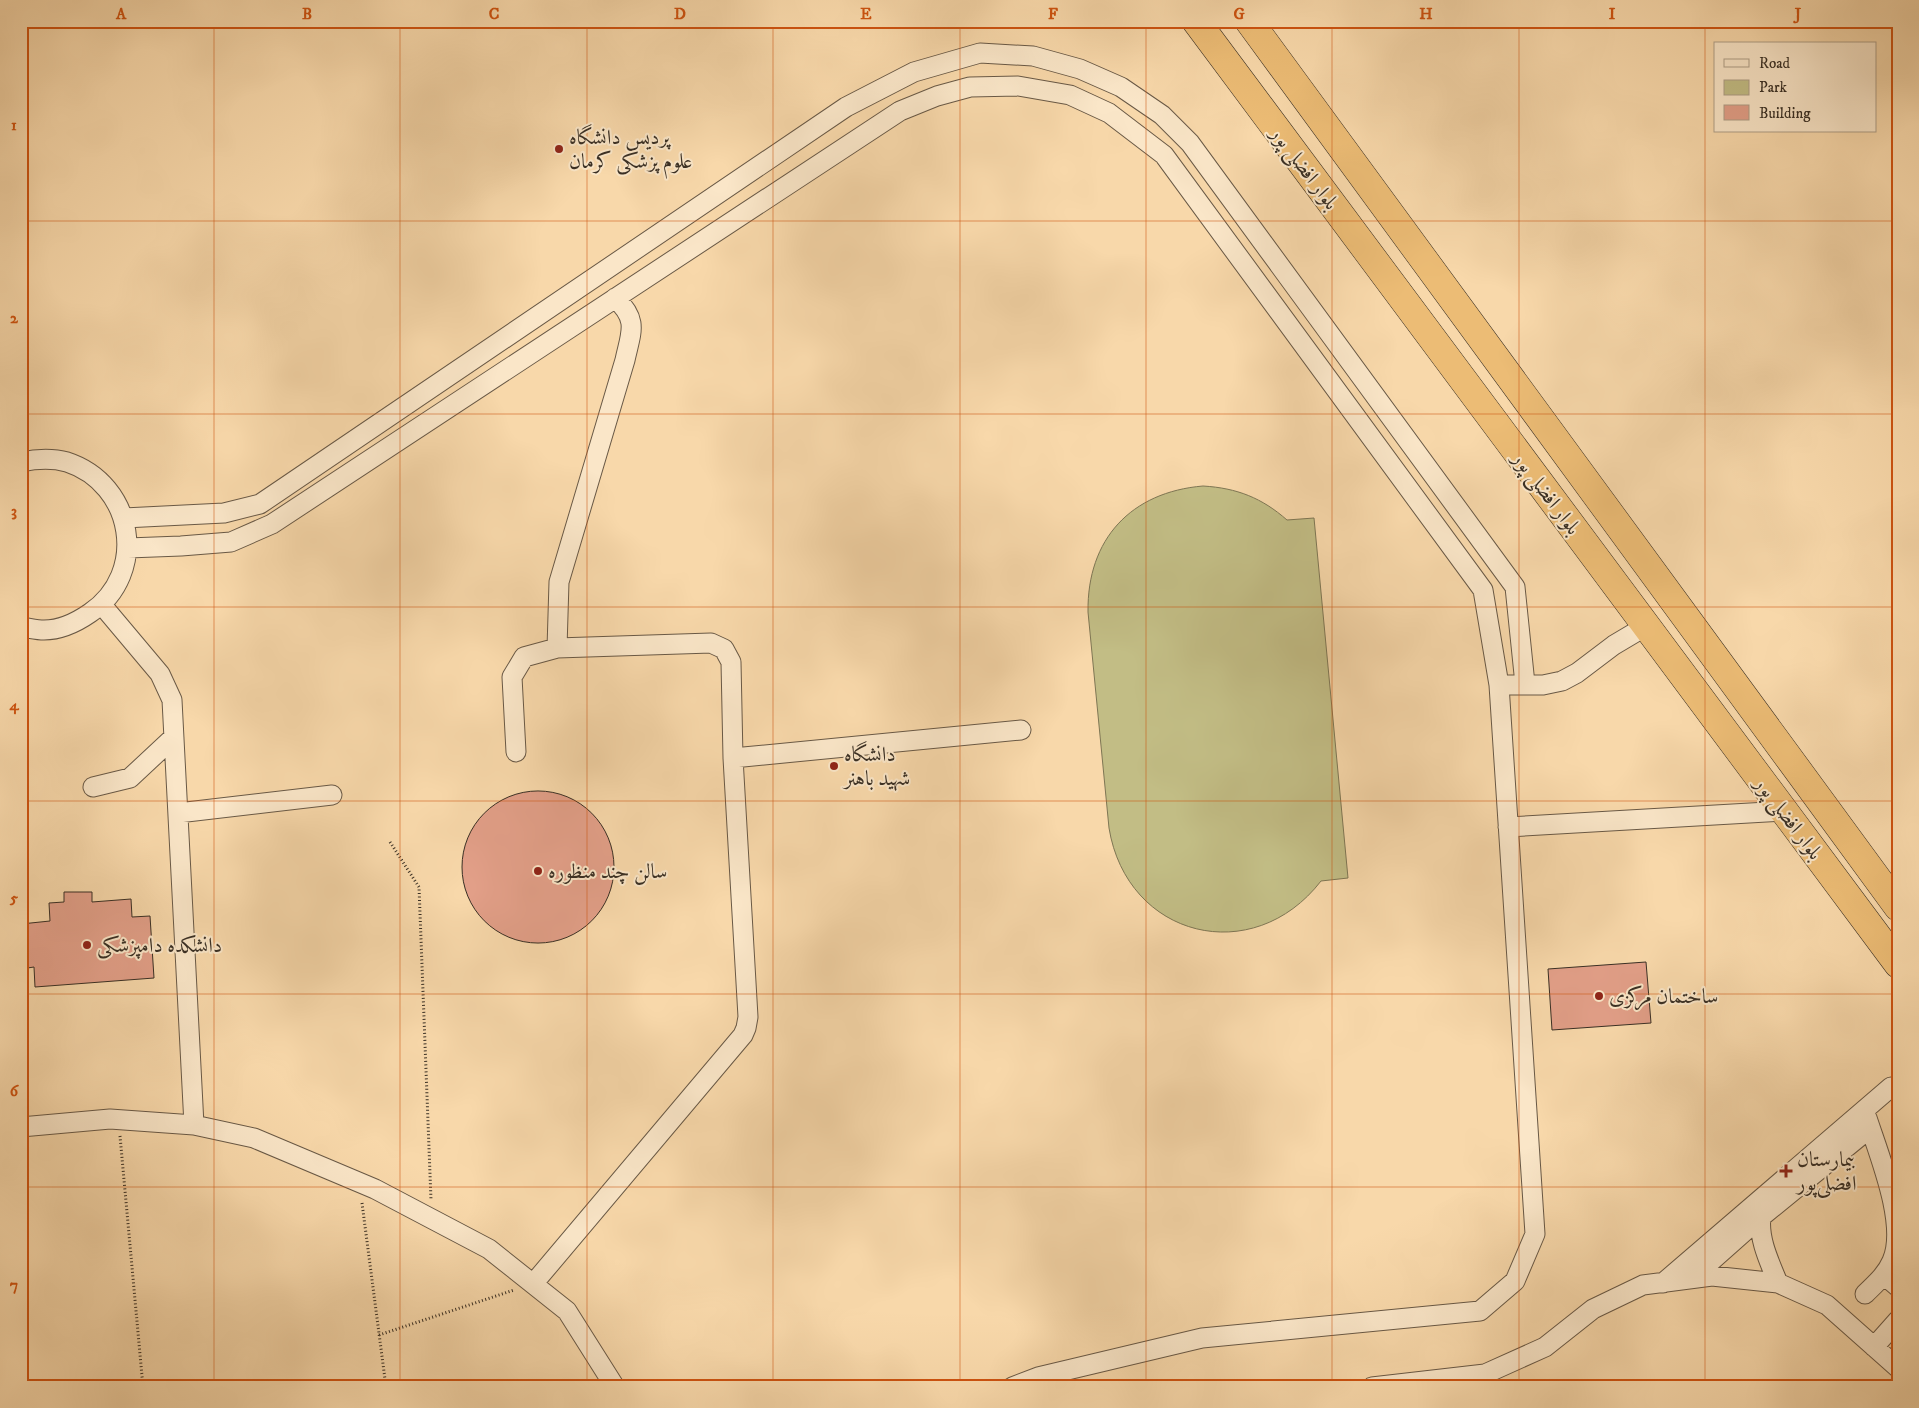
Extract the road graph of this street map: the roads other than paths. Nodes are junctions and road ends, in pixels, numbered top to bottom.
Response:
1 (1196, 21) edge
2 (1249, 21) edge
3 (691, 212) junction
4 (709, 237) junction
5 (615, 298) junction
6 (21, 462) edge
7 (124, 518) junction
8 (128, 548) junction
9 (102, 605) junction
10 (1646, 626) junction
11 (21, 627) edge
12 (557, 648) junction
13 (1525, 684) junction
14 (1499, 685) junction
15 (1021, 730) dead end
16 (174, 737) junction
17 (516, 752) dead end
18 (733, 758) junction
19 (93, 787) dead end
20 (332, 795) dead end
21 (1784, 811) junction
22 (178, 813) junction
23 (1508, 827) junction
24 (1898, 907) edge
25 (1898, 964) edge
26 (1891, 1087) dead end
27 (1864, 1110) junction
28 (194, 1124) junction
29 (21, 1127) edge
30 (1870, 1128) junction
31 (1762, 1217) junction
32 (1691, 1279) junction
33 (1891, 1281) edge
34 (1663, 1282) junction
35 (1778, 1283) junction
36 (533, 1284) junction
37 (1865, 1294) dead end
38 (1898, 1320) edge
39 (1874, 1347) junction
40 (1897, 1365) edge
41 (615, 1387) edge
42 (1012, 1387) edge
43 (1372, 1387) edge

1 - 10 highway, بلوار افضلی پور
2 - 24 highway, بلوار افضلی پور
3 - 4 lane
3 - 7 lane
3 - 13 lane
4 - 5 lane
4 - 14 lane
5 - 8 lane
5 - 12 lane
6 - 7 lane
7 - 8 lane
8 - 9 lane
9 - 11 lane
9 - 16 lane
10 - 13 lane
10 - 21 highway, بلوار افضلی پور
12 - 17 lane
12 - 18 lane
13 - 14 lane
14 - 23 lane
15 - 18 lane
16 - 19 lane
16 - 22 lane
18 - 36 lane
20 - 22 lane
21 - 23 lane
21 - 25 highway, بلوار افضلی پور
22 - 28 lane
23 - 42 lane
26 - 27 lane
27 - 30 lane
27 - 34 lane
28 - 29 lane
28 - 36 lane
30 - 31 lane
30 - 33 lane
31 - 32 lane
31 - 35 lane
32 - 34 lane
32 - 35 lane
33 - 37 lane
34 - 43 lane
35 - 39 lane
36 - 41 lane
38 - 39 lane
39 - 40 lane

